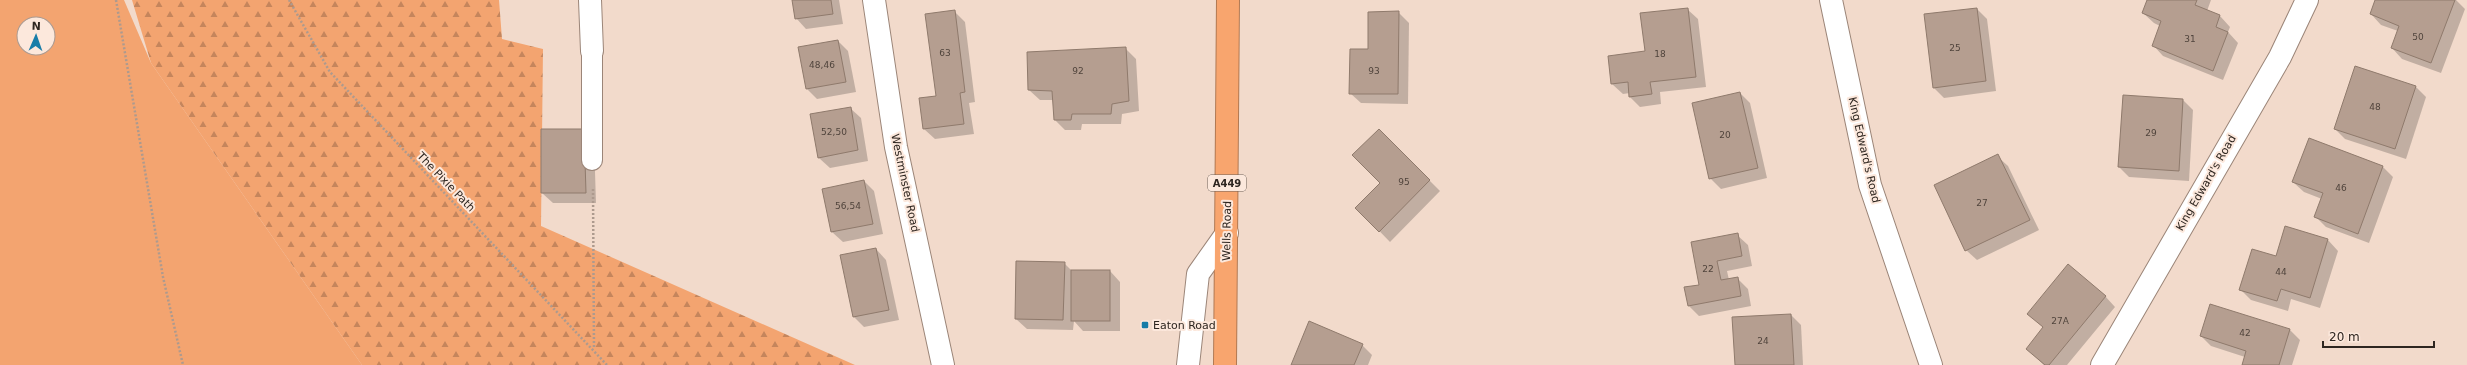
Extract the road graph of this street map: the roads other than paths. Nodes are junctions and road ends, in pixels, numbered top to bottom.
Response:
1 (590, 0) edge
2 (874, 0) edge
3 (1228, 0) edge
4 (1831, 0) edge
5 (2307, 0) edge
6 (592, 51) joint
7 (592, 160) road end
8 (1227, 233) junction
9 (943, 365) edge
10 (1188, 365) edge
11 (1225, 365) edge
12 (1931, 365) edge
13 (2102, 365) edge

1 - 6 street
2 - 9 street, Westminster Road
3 - 8 highway, Wells Road / A449
4 - 12 street, King Edward's Road
5 - 13 street, King Edward's Road
6 - 7 lane
8 - 10 street
8 - 11 highway, Wells Road / A449

